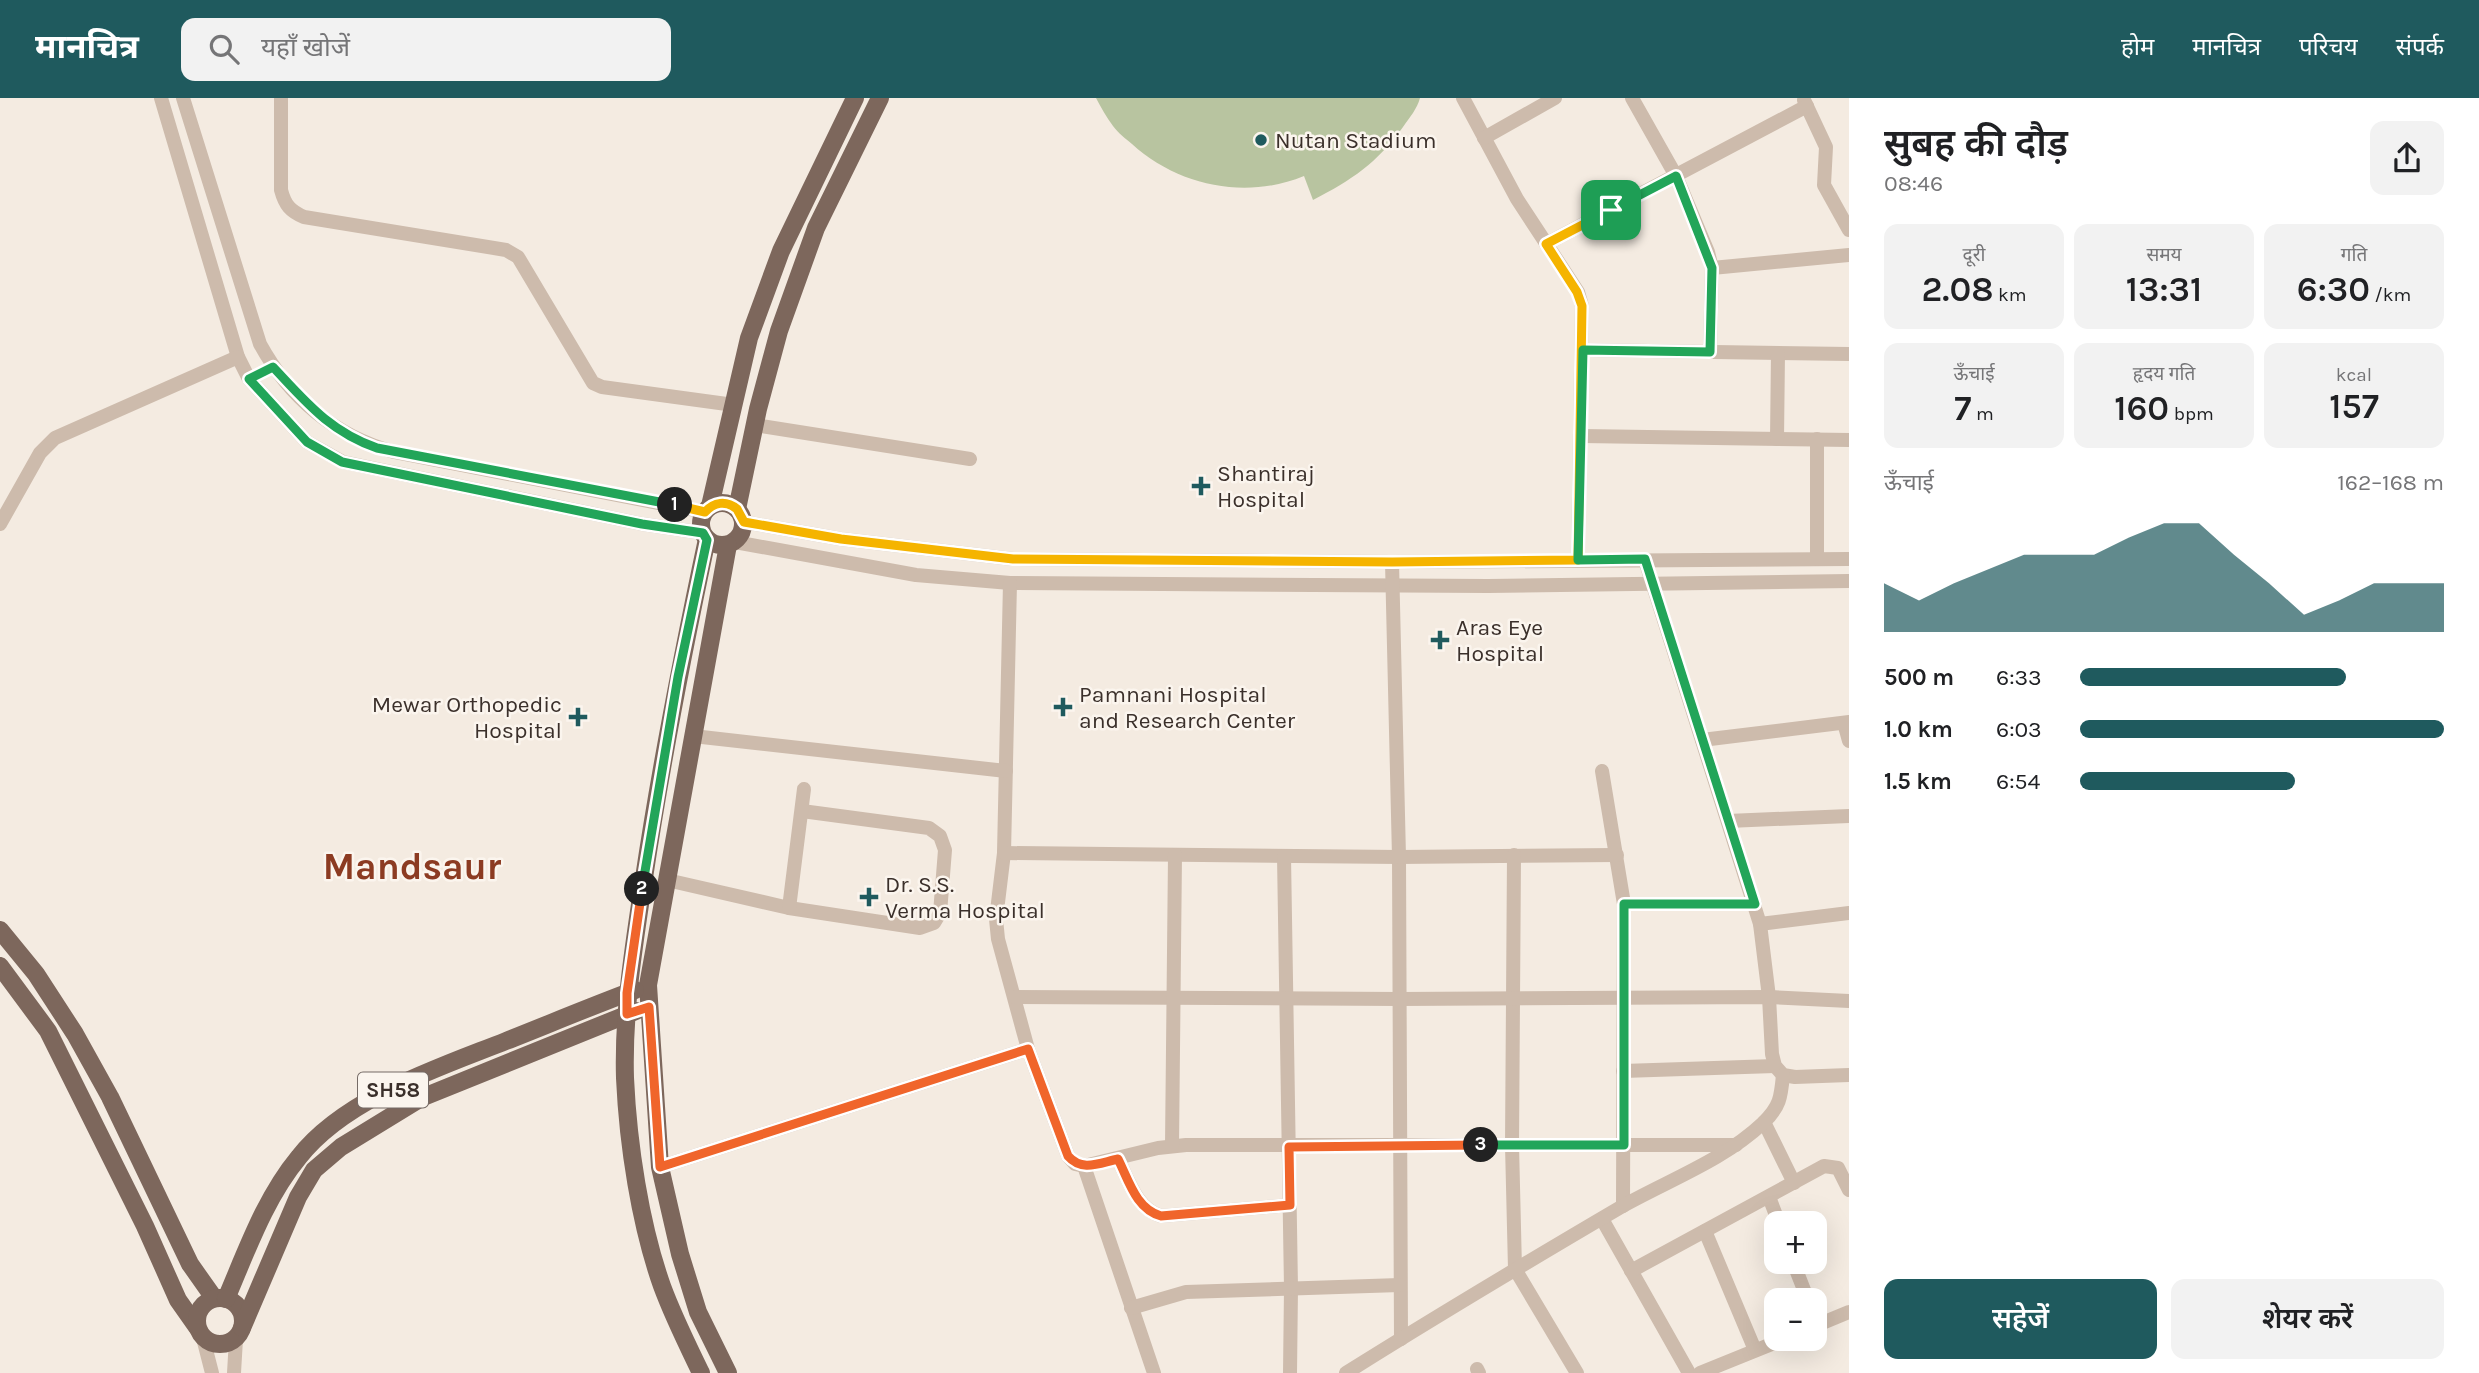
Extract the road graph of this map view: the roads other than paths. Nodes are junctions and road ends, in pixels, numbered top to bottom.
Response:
1 (161, 98) edge
2 (183, 98) edge
3 (281, 98) edge
4 (855, 98) edge
5 (880, 98) edge
6 (1464, 98) edge
7 (1555, 98) edge
8 (1632, 98) edge
9 (1805, 102) edge
10 (1484, 138) junction
11 (1676, 176) junction
12 (1849, 230) edge
13 (1546, 244) junction
14 (1849, 255) edge
15 (1712, 268) junction
16 (1583, 350) junction
17 (1710, 352) junction
18 (1777, 353) junction
19 (1849, 354) edge
20 (238, 357) junction
21 (273, 367) junction
22 (249, 379) junction
23 (734, 405) junction
24 (324, 421) junction
25 (755, 425) junction
26 (1582, 436) junction
27 (1777, 439) junction
28 (1817, 439) junction
29 (1849, 440) edge
30 (307, 442) junction
31 (970, 459) dead end
32 (707, 509) junction
33 (740, 516) junction
34 (0, 524) edge
35 (705, 536) junction
36 (731, 543) junction
37 (1645, 559) junction
38 (1817, 559) junction
39 (1849, 559) edge
40 (1578, 560) junction
41 (1392, 562) junction
42 (1849, 581) edge
43 (1010, 583) junction
44 (1392, 584) junction
45 (1652, 584) junction
46 (1846, 722) edge
47 (693, 736) junction
48 (1702, 740) junction
49 (1849, 741) edge
50 (1006, 771) junction
51 (1602, 771) dead end
52 (804, 789) dead end
53 (802, 811) junction
54 (1849, 816) edge
55 (1728, 821) junction
56 (1004, 853) junction
57 (1175, 855) junction
58 (1514, 855) junction
59 (1617, 855) junction
60 (1284, 856) junction
61 (1399, 857) junction
62 (667, 880) junction
63 (1624, 904) junction
64 (1755, 904) junction
65 (789, 908) junction
66 (1849, 913) edge
67 (1760, 923) junction
68 (0, 930) edge
69 (0, 966) edge
70 (648, 985) junction
71 (627, 993) junction
72 (1015, 997) junction
73 (1769, 997) junction
74 (1173, 998) junction
75 (1286, 999) junction
76 (1400, 999) junction
77 (1513, 999) junction
78 (1624, 999) junction
79 (1849, 1001) edge
80 (649, 1007) junction
81 (627, 1014) junction
82 (1028, 1049) junction
83 (1623, 1071) junction
84 (1779, 1071) junction
85 (1849, 1075) edge
86 (1764, 1122) junction
87 (1512, 1145) junction
88 (1624, 1145) junction
89 (1736, 1145) junction
90 (1172, 1146) junction
91 (1399, 1146) junction
92 (1289, 1147) junction
93 (1118, 1159) junction
94 (1084, 1166) junction
95 (660, 1167) junction
96 (1794, 1183) junction
97 (1849, 1191) edge
98 (1769, 1197) junction
99 (1290, 1205) junction
100 (1623, 1206) junction
101 (1774, 1211) edge
102 (1602, 1219) junction
103 (1705, 1231) junction
104 (1515, 1269) junction
105 (1631, 1271) junction
106 (1400, 1285) junction
107 (1291, 1288) junction
108 (220, 1299) junction
109 (1131, 1308) junction
110 (1849, 1312) edge
111 (1827, 1319) edge
112 (200, 1332) junction
113 (239, 1333) junction
114 (1401, 1339) junction
115 (1764, 1347) edge
116 (1755, 1350) junction
117 (212, 1373) edge
118 (234, 1373) edge
119 (701, 1373) edge
120 (728, 1373) edge
121 (1154, 1373) edge
122 (1290, 1373) edge
123 (1346, 1373) edge
124 (1577, 1373) edge
125 (1689, 1373) edge
126 (1700, 1373) edge

1 - 20 street
2 - 21 street
3 - 23 street
4 - 23 main road
5 - 25 main road
6 - 10 street
7 - 10 street
8 - 11 street
9 - 11 street
9 - 12 street
10 - 13 street
11 - 13 street
11 - 15 street
13 - 16 street
14 - 15 street
15 - 17 street
16 - 17 street
16 - 26 street
17 - 18 street
18 - 19 street
18 - 27 street
20 - 22 street
20 - 34 street
21 - 22 street
21 - 24 street
22 - 30 street
23 - 32 main road
24 - 30 street
24 - 32 street
25 - 31 street
25 - 33 main road
26 - 27 street
26 - 40 street
27 - 28 street
28 - 29 street
28 - 38 street
30 - 35 street
32 - 33 main road
32 - 35 main road
33 - 36 main road
33 - 41 street
35 - 36 main road
35 - 71 main road
36 - 43 street
36 - 47 main road
37 - 38 street
37 - 40 street
37 - 45 street
38 - 39 street
40 - 41 street
41 - 44 street
42 - 45 street
43 - 44 street
43 - 50 street
44 - 45 street
44 - 61 street
45 - 48 street
46 - 48 street
46 - 49 street
47 - 50 street
47 - 62 main road
48 - 55 street
50 - 56 street
51 - 59 street
52 - 53 street
53 - 65 street
53 - 65 street
54 - 55 street
55 - 64 street
56 - 57 street
56 - 72 street
57 - 60 street
57 - 74 street
58 - 59 street
58 - 61 street
58 - 77 street
59 - 63 street
60 - 61 street
60 - 75 street
61 - 76 street
62 - 65 street
62 - 70 main road
63 - 64 street
63 - 78 street
64 - 67 street
66 - 67 street
67 - 73 street
68 - 108 main road
69 - 112 main road
70 - 71 main road, SH58
70 - 80 main road
71 - 81 main road
71 - 108 main road, SH58
72 - 74 street
72 - 82 street
73 - 78 street
73 - 79 street
73 - 84 street
74 - 75 street
74 - 90 street
75 - 76 street
75 - 92 street
76 - 77 street
76 - 91 street
77 - 78 street
77 - 87 street
78 - 83 street
80 - 81 main road, SH58
80 - 95 main road
81 - 113 main road, SH58
81 - 119 main road
82 - 94 street
82 - 95 street
83 - 84 street
83 - 88 street
84 - 85 street
84 - 86 street
86 - 89 street
86 - 96 street
87 - 88 street
87 - 91 street
87 - 104 street
88 - 89 street
88 - 100 street
89 - 100 street
90 - 92 street
90 - 93 street
91 - 92 street
91 - 106 street
92 - 99 street
93 - 94 street
93 - 99 street
94 - 109 street
95 - 120 main road
96 - 97 street
96 - 98 street
98 - 101 street
98 - 103 street
99 - 107 street
100 - 102 street
102 - 104 street
102 - 105 street
103 - 105 street
103 - 116 street
104 - 114 street
104 - 124 street
105 - 125 street
106 - 107 street
106 - 114 street
107 - 109 street
107 - 122 street
108 - 112 main road, SH58
108 - 113 main road
109 - 121 street
110 - 111 street
112 - 113 main road
112 - 117 street
113 - 118 street
114 - 123 street
115 - 116 street
116 - 126 street

